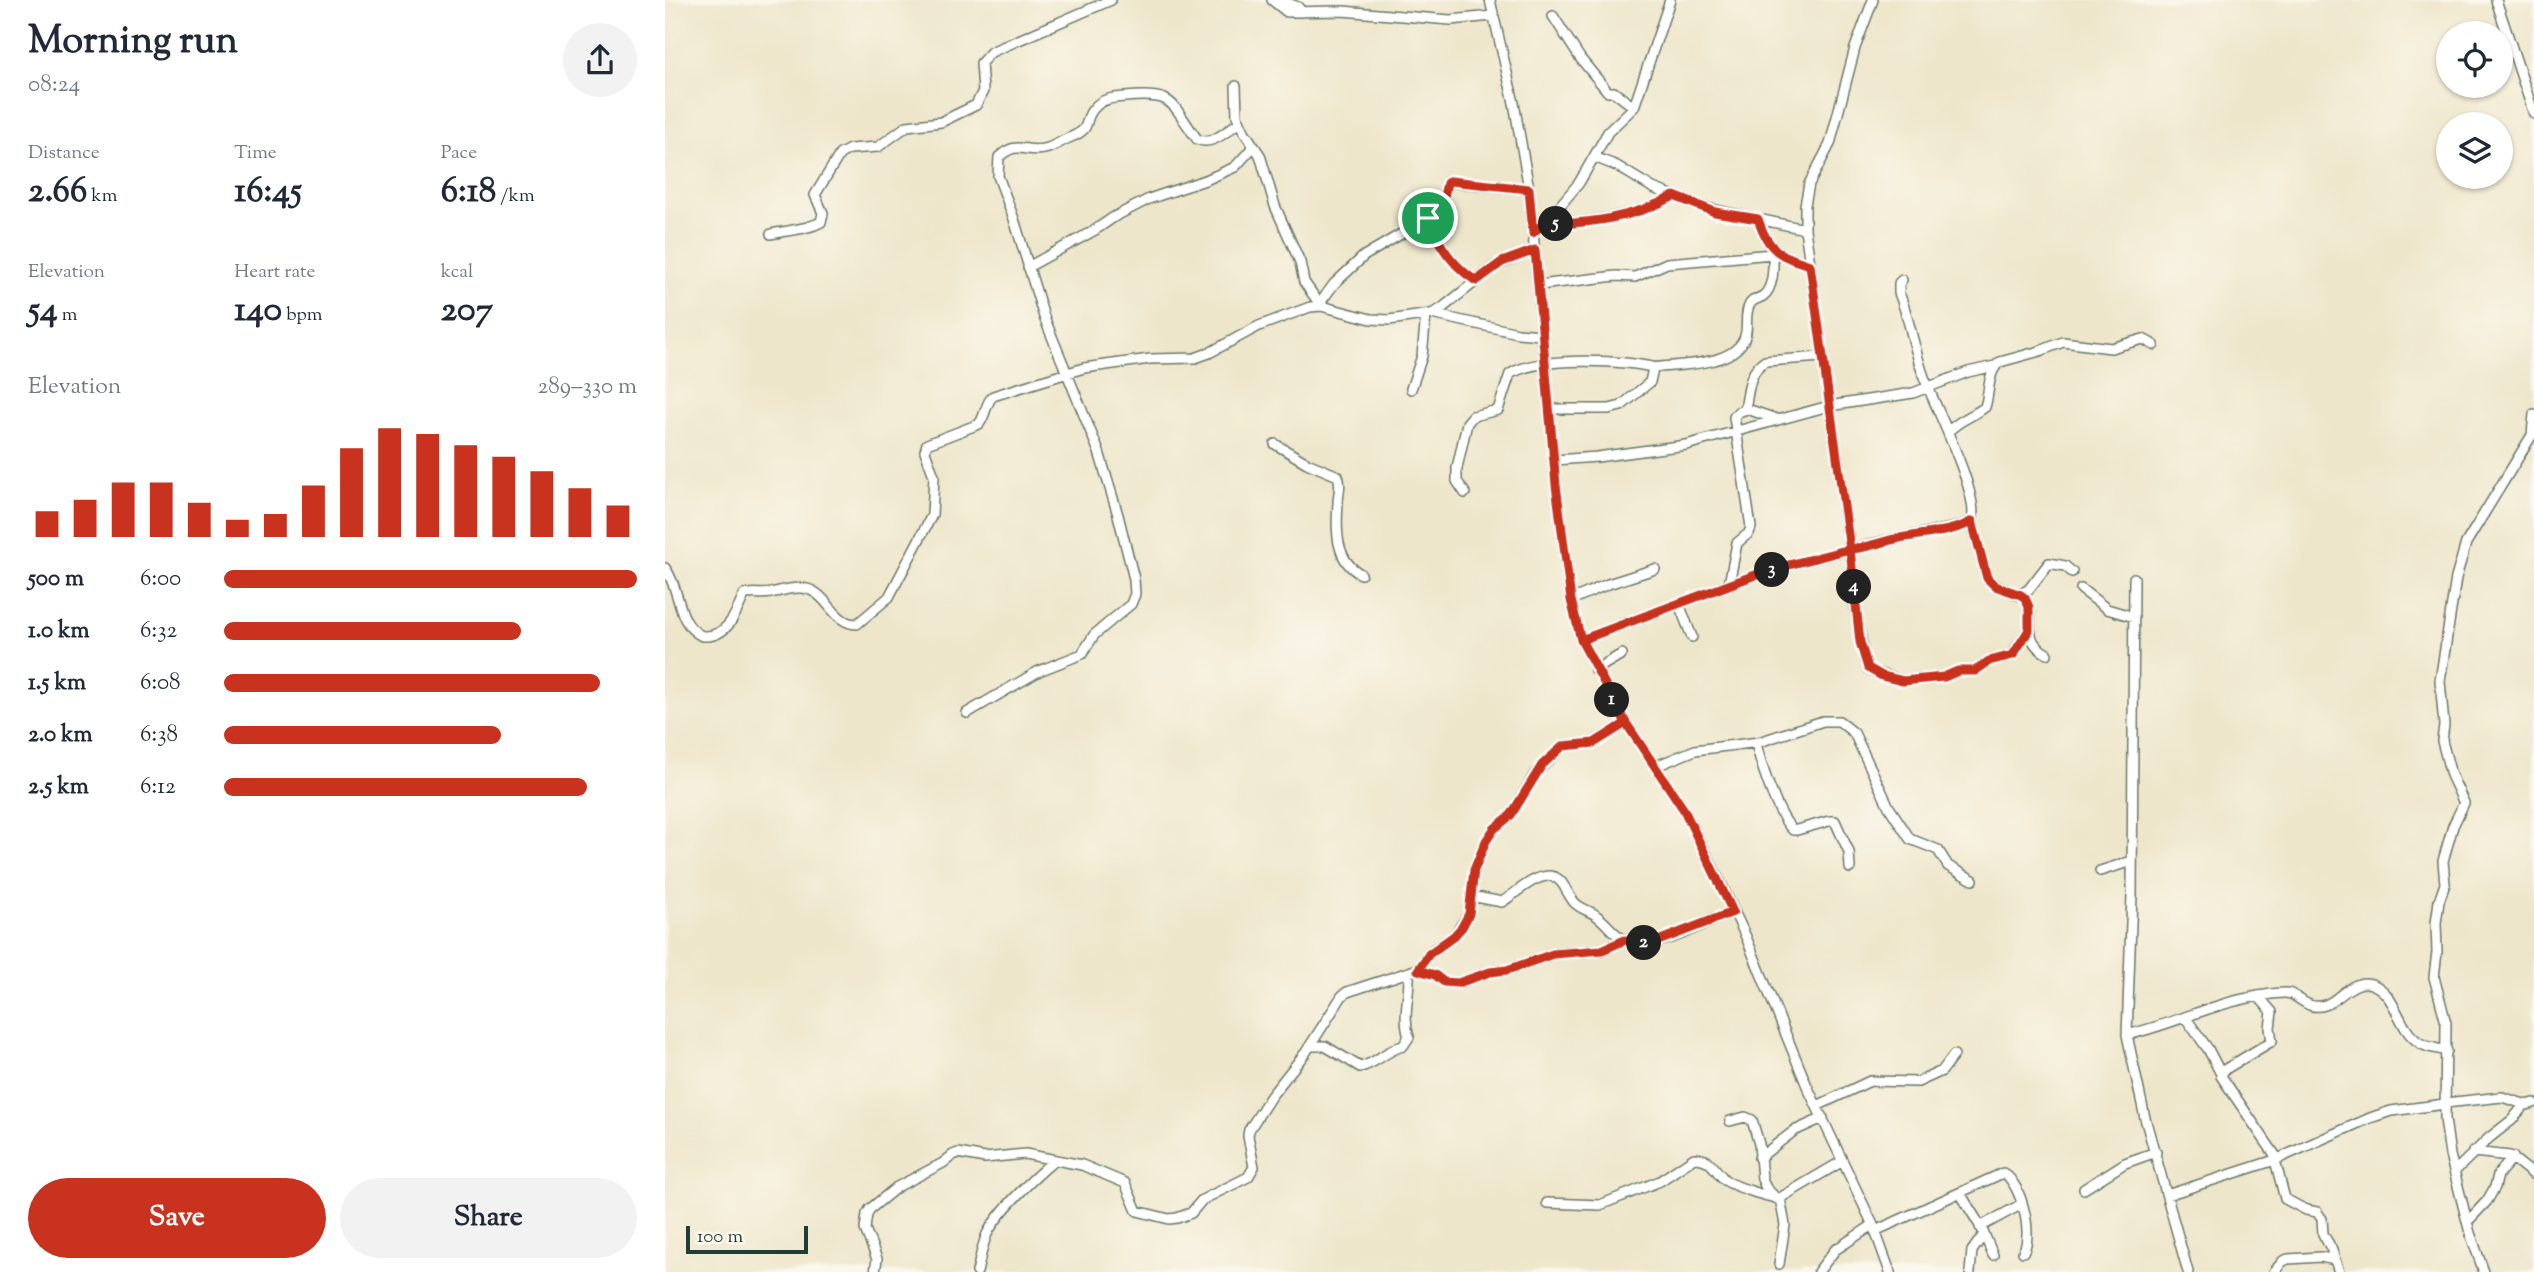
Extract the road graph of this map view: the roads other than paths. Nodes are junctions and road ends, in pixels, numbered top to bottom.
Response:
1 (1111, 0) edge
2 (1272, 0) edge
3 (1280, 0) edge
4 (1490, 0) edge
5 (1670, 0) edge
6 (1873, 0) edge
7 (2495, 0) edge
8 (1303, 12) junction
9 (1493, 16) junction
10 (1553, 16) dead end
11 (1236, 86) dead end
12 (1634, 107) junction
13 (2534, 114) edge
14 (1240, 122) junction
15 (1254, 146) junction
16 (1594, 157) junction
17 (1529, 189) junction
18 (1674, 196) junction
19 (1428, 218) junction
20 (1758, 219) junction
21 (1542, 225) junction
22 (1805, 229) junction
23 (1533, 233) junction
24 (771, 234) dead end
25 (1535, 250) junction
26 (1773, 252) junction
27 (1810, 265) junction
28 (1028, 267) junction
29 (1902, 280) dead end
30 (1476, 281) junction
31 (1539, 285) junction
32 (1321, 304) junction
33 (1428, 314) junction
34 (1541, 335) junction
35 (2154, 345) dead end
36 (1822, 357) junction
37 (1544, 364) junction
38 (1995, 366) junction
39 (1656, 368) junction
40 (1069, 373) junction
41 (1929, 388) junction
42 (1411, 389) dead end
43 (1829, 406) junction
44 (1549, 409) junction
45 (1745, 409) junction
46 (2534, 414) edge
47 (1776, 419) junction
48 (1735, 430) junction
49 (1948, 432) junction
50 (1275, 444) dead end
51 (1555, 460) junction
52 (1465, 493) dead end
53 (1972, 521) junction
54 (1850, 549) junction
55 (665, 568) edge
56 (1655, 569) dead end
57 (2072, 572) dead end
58 (1361, 574) dead end
59 (2134, 578) dead end
60 (1729, 584) junction
61 (2081, 589) dead end
62 (2020, 594) junction
63 (1571, 600) junction
64 (1679, 604) junction
65 (2134, 617) junction
66 (2029, 630) junction
67 (1692, 637) dead end
68 (1581, 640) junction
69 (1622, 654) dead end
70 (2047, 654) dead end
71 (1595, 670) junction
72 (967, 713) dead end
73 (1626, 723) junction
74 (1756, 742) junction
75 (1656, 766) junction
76 (2132, 861) junction
77 (1850, 868) dead end
78 (2100, 871) dead end
79 (1973, 880) dead end
80 (1471, 896) junction
81 (1733, 912) junction
82 (1625, 940) junction
83 (1413, 971) junction
84 (2258, 996) junction
85 (2185, 1017) junction
86 (2127, 1035) junction
87 (1310, 1046) junction
88 (2447, 1051) junction
89 (1955, 1055) dead end
90 (2221, 1074) junction
91 (2529, 1103) edge
92 (2445, 1104) junction
93 (1817, 1106) junction
94 (1823, 1118) junction
95 (1730, 1121) dead end
96 (2156, 1152) junction
97 (2473, 1152) junction
98 (2513, 1157) junction
99 (1759, 1158) junction
100 (2276, 1159) junction
101 (1055, 1160) junction
102 (1841, 1162) junction
103 (2454, 1172) junction
104 (2534, 1175) edge
105 (2084, 1189) dead end
106 (1960, 1193) junction
107 (2167, 1195) junction
108 (1778, 1198) junction
109 (1547, 1203) dead end
110 (2022, 1204) junction
111 (2468, 1221) junction
112 (1874, 1228) junction
113 (1982, 1231) junction
114 (2023, 1252) dead end
115 (1993, 1255) dead end
116 (2335, 1260) junction
117 (1779, 1264) dead end
118 (875, 1272) edge
119 (977, 1272) edge
120 (1818, 1272) edge
121 (1890, 1272) edge
122 (1970, 1272) edge
123 (2188, 1272) edge
124 (2274, 1272) edge
125 (2339, 1272) edge
126 (2484, 1272) edge

1 - 24 street
2 - 8 street
3 - 8 street
4 - 9 street
5 - 12 street
6 - 22 street
7 - 13 street
8 - 9 street
9 - 17 street
10 - 12 street
11 - 14 street
12 - 16 street
14 - 15 street
14 - 28 street
15 - 28 street
15 - 32 street
16 - 18 street
16 - 21 street
17 - 19 street
17 - 23 street
18 - 20 street
18 - 21 street
19 - 30 street
19 - 32 street
20 - 22 street
20 - 26 street
21 - 23 street
22 - 27 street
23 - 25 street
25 - 30 street
25 - 31 street
26 - 27 street
26 - 31 street
26 - 39 street
27 - 36 street
28 - 40 street
29 - 41 street
30 - 33 street
31 - 34 street
32 - 33 street
32 - 40 street
33 - 34 street
33 - 42 street
34 - 37 street
35 - 38 street
36 - 43 street
36 - 45 street
37 - 39 street
37 - 44 street
37 - 52 street
38 - 41 street
38 - 49 street
39 - 44 street
40 - 55 street
40 - 72 street
41 - 43 street
41 - 49 street
43 - 47 street
43 - 54 street
44 - 51 street
45 - 47 street
45 - 48 street
46 - 88 street
47 - 48 street
48 - 51 street
48 - 60 street
49 - 53 street
50 - 58 street
51 - 63 street
53 - 54 street
53 - 62 street
54 - 60 street
54 - 66 street
56 - 63 street
57 - 62 street
59 - 65 street
60 - 64 street
61 - 65 street
62 - 66 street
63 - 68 street
64 - 67 street
64 - 68 street
65 - 76 street
66 - 70 street
68 - 71 street
69 - 71 street
71 - 73 street
73 - 75 street
73 - 80 street
74 - 75 street
74 - 77 street
74 - 79 street
75 - 81 street
76 - 78 street
76 - 86 street
80 - 82 street
80 - 83 street
81 - 82 street
81 - 93 street
82 - 83 street
83 - 87 street
83 - 87 street
84 - 85 street
84 - 88 street
84 - 90 street
85 - 86 street
85 - 90 street
86 - 96 street
87 - 101 street
88 - 92 street
89 - 93 street
90 - 100 street
91 - 92 street
91 - 97 street
92 - 100 street
92 - 103 street
93 - 94 street
94 - 99 street
94 - 102 street
95 - 99 street
96 - 105 street
96 - 107 street
97 - 98 street
97 - 103 street
98 - 104 street
98 - 111 street
99 - 108 street
100 - 107 street
100 - 116 street
101 - 118 street
101 - 119 street
102 - 108 street
102 - 112 street
103 - 111 street
106 - 110 street
106 - 112 street
106 - 113 street
107 - 123 street
108 - 109 street
108 - 117 street
110 - 113 street
110 - 114 street
111 - 126 street
112 - 120 street
112 - 121 street
113 - 115 street
113 - 122 street
116 - 124 street
116 - 125 street

